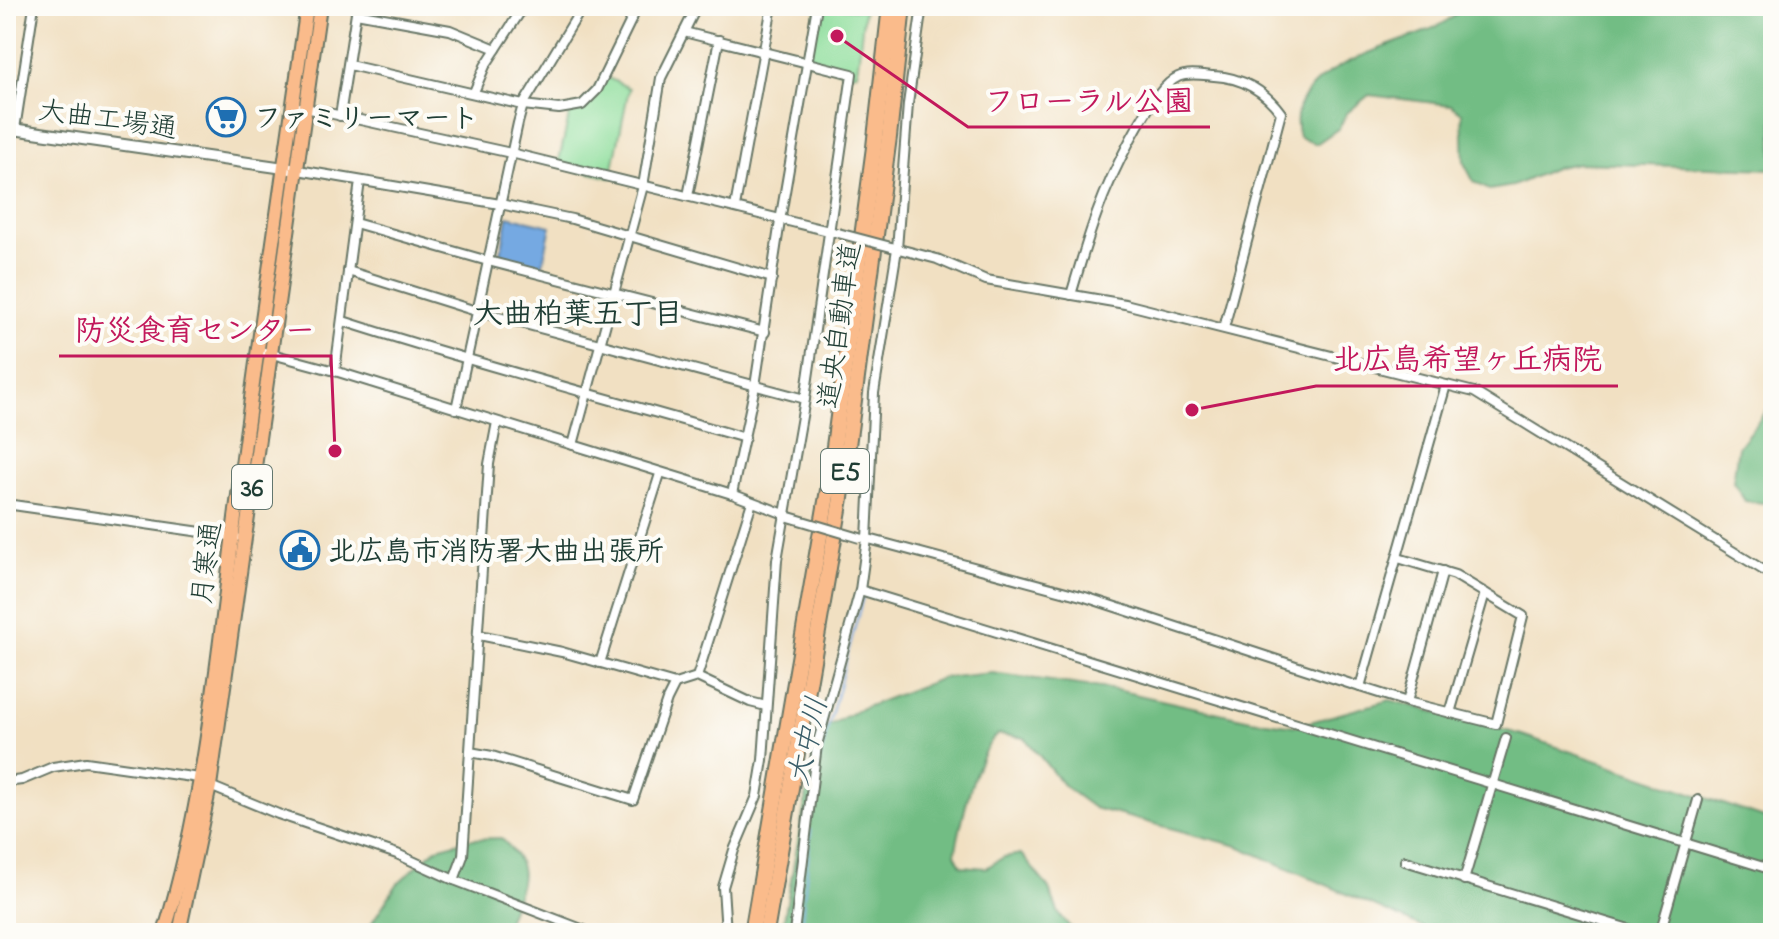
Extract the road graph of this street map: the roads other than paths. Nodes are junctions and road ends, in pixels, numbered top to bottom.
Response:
1 (34, 6) edge
2 (307, 6) edge
3 (320, 6) edge
4 (524, 6) edge
5 (583, 6) edge
6 (638, 6) edge
7 (697, 6) edge
8 (772, 6) edge
9 (817, 6) edge
10 (890, 6) edge
11 (903, 6) edge
12 (922, 6) edge
13 (356, 10) edge
14 (684, 32) junction
15 (719, 40) junction
16 (496, 49) junction
17 (764, 52) junction
18 (807, 62) junction
19 (349, 65) junction
20 (474, 92) junction
21 (523, 105) junction
22 (299, 106) junction
23 (340, 116) junction
24 (10, 128) edge
25 (511, 153) junction
26 (291, 169) junction
27 (360, 181) junction
28 (643, 186) junction
29 (688, 196) junction
30 (500, 204) junction
31 (735, 207) junction
32 (780, 221) junction
33 (355, 223) junction
34 (833, 232) junction
35 (630, 236) junction
36 (894, 248) junction
37 (488, 261) junction
38 (348, 271) junction
39 (772, 278) junction
40 (615, 293) junction
41 (1071, 295) junction
42 (476, 311) junction
43 (343, 321) junction
44 (1224, 328) junction
45 (765, 332) junction
46 (601, 343) junction
47 (257, 350) junction
48 (271, 353) junction
49 (467, 361) junction
50 (335, 371) junction
51 (1446, 385) junction
52 (755, 386) junction
53 (588, 392) junction
54 (805, 399) junction
55 (456, 409) junction
56 (497, 422) junction
57 (745, 438) junction
58 (573, 445) junction
59 (660, 474) junction
60 (732, 494) junction
61 (752, 502) junction
62 (6, 504) edge
63 (786, 515) junction
64 (239, 537) junction
65 (863, 538) junction
66 (1398, 558) junction
67 (1443, 571) junction
68 (1773, 576) edge
69 (860, 590) junction
70 (1485, 593) junction
71 (479, 635) junction
72 (600, 663) junction
73 (697, 677) junction
74 (675, 684) junction
75 (1360, 687) junction
76 (1407, 702) junction
77 (766, 706) junction
78 (1450, 713) junction
79 (1506, 738) dead end
80 (470, 752) junction
81 (199, 778) junction
82 (6, 782) edge
83 (1492, 783) junction
84 (210, 786) junction
85 (1698, 800) dead end
86 (1686, 842) junction
87 (1405, 861) dead end
88 (1773, 870) edge
89 (454, 880) junction
90 (1464, 880) junction
91 (164, 933) edge
92 (179, 933) edge
93 (592, 933) edge
94 (726, 933) edge
95 (752, 933) edge
96 (766, 933) edge
97 (794, 933) edge
98 (1642, 933) edge
99 (1660, 933) edge

1 - 24 street
2 - 22 highway, 月寒通 / 36
3 - 22 highway, 月寒通 / 36
4 - 16 street
5 - 21 street
6 - 21 street
7 - 14 street
8 - 17 street
9 - 18 street
10 - 95 highway, 道央自動車道 / E5
11 - 96 highway, 道央自動車道 / E5
12 - 36 street
13 - 16 street
13 - 19 street
14 - 15 street
14 - 28 street
15 - 17 street
15 - 29 street
16 - 20 street
17 - 18 street
17 - 31 street
18 - 32 street
18 - 34 street
19 - 20 street
19 - 23 street
20 - 21 street
21 - 25 street
22 - 23 street
22 - 26 highway, 月寒通 / 36
23 - 25 street
24 - 26 street, 大曲工場通
25 - 28 street
25 - 30 street
26 - 27 street
26 - 47 highway, 月寒通 / 36
26 - 48 highway, 月寒通 / 36
27 - 30 street
27 - 33 street
28 - 29 street
28 - 35 street
29 - 31 street
30 - 35 street
30 - 37 street
31 - 32 street
32 - 34 street
32 - 39 street
33 - 37 street
33 - 38 street
34 - 36 street, bridge
34 - 54 street
35 - 39 street
35 - 40 street
36 - 41 street
36 - 65 street
37 - 40 street
37 - 42 street
38 - 42 street
38 - 43 street
39 - 45 street
40 - 45 street
40 - 46 street
41 - 44 street
41 - 44 street
42 - 46 street
42 - 49 street
43 - 49 street
43 - 50 street
44 - 51 street
45 - 52 street
46 - 52 street
46 - 53 street
47 - 48 street
47 - 64 highway, 月寒通 / 36
48 - 50 street
48 - 64 highway, 月寒通 / 36
49 - 53 street
49 - 55 street
50 - 55 street
51 - 66 street
51 - 68 street
52 - 54 street
52 - 57 street
53 - 57 street
53 - 58 street
54 - 63 street
55 - 56 street
56 - 58 street
56 - 71 street
57 - 60 street
58 - 59 street
59 - 60 street
59 - 72 street
60 - 61 street
61 - 63 street
61 - 73 street
62 - 64 street
63 - 65 street, bridge
63 - 77 street
64 - 81 highway, 月寒通 / 36
64 - 84 highway, 月寒通 / 36
65 - 69 street
65 - 75 street
66 - 67 street
66 - 75 street
67 - 70 street
67 - 76 street
69 - 83 street
69 - 97 street
70 - 78 street
70 - 78 street
71 - 72 street
71 - 80 street
72 - 74 street
73 - 74 street
73 - 77 street
74 - 80 street
75 - 76 street
76 - 78 street
77 - 94 street
79 - 83 street
80 - 89 street
81 - 82 street
81 - 84 street
81 - 91 highway, 月寒通 / 36
83 - 86 street
83 - 90 street
84 - 89 street
84 - 92 highway, 月寒通 / 36
85 - 86 street
86 - 88 street
86 - 99 street
87 - 90 street
89 - 93 street
90 - 98 street

